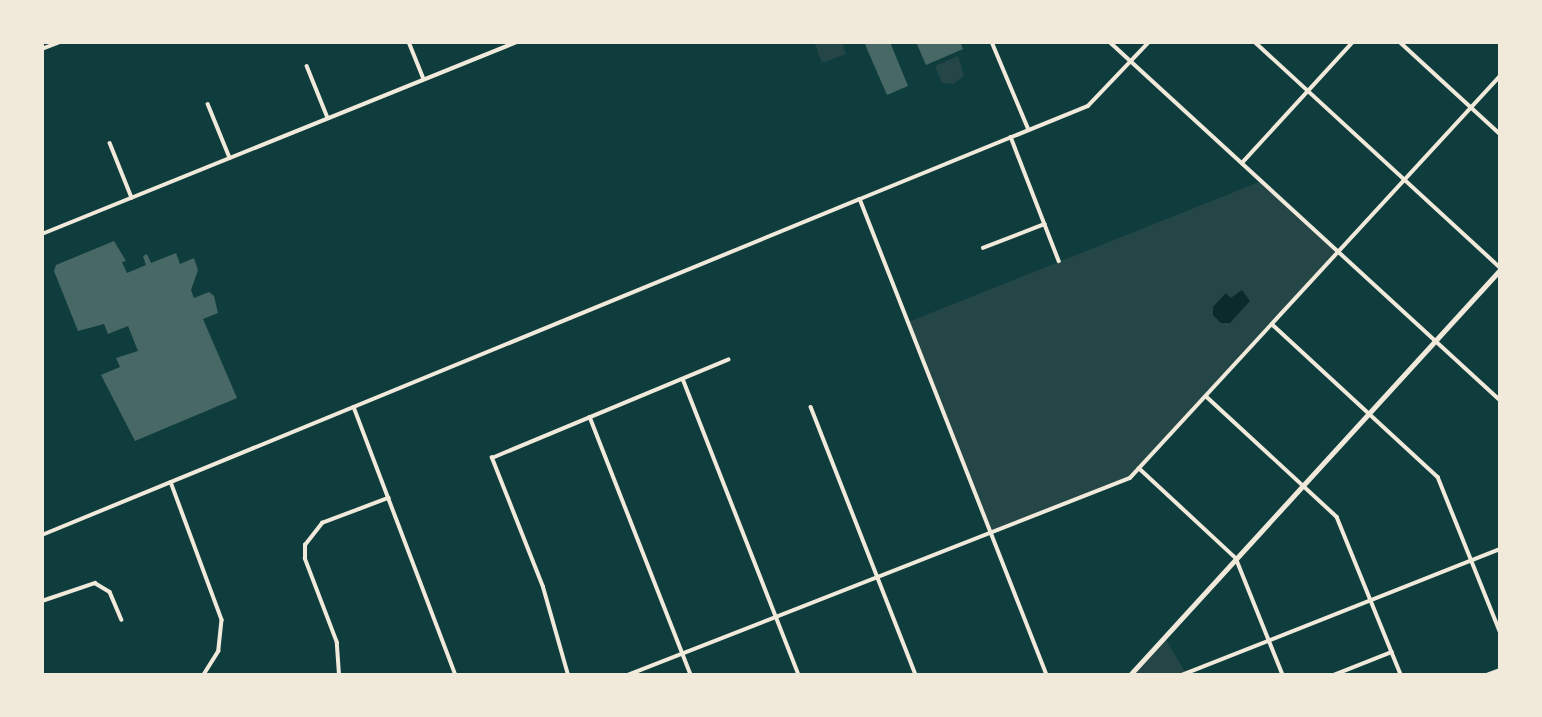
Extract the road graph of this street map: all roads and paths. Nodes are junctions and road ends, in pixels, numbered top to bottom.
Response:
1 (60, 42) edge
2 (409, 42) edge
3 (517, 42) edge
4 (992, 42) edge
5 (1110, 42) edge
6 (1149, 42) edge
7 (1255, 42) edge
8 (1353, 42) edge
9 (1400, 42) edge
10 (42, 49) edge
11 (1131, 61) junction
12 (307, 65) dead end
13 (1500, 76) edge
14 (424, 79) junction
15 (1308, 91) junction
16 (208, 104) dead end
17 (1471, 107) junction
18 (328, 118) junction
19 (1029, 130) junction
20 (1500, 134) edge
21 (1011, 137) junction
22 (110, 143) dead end
23 (230, 158) junction
24 (1242, 163) junction
25 (1405, 180) junction
26 (132, 198) junction
27 (860, 199) junction
28 (1045, 224) junction
29 (42, 234) edge
30 (984, 248) dead end
31 (1338, 252) junction
32 (1059, 261) dead end
33 (1500, 269) edge
34 (1272, 324) junction
35 (1435, 341) junction
36 (728, 360) dead end
37 (684, 379) junction
38 (1206, 396) junction
39 (1500, 400) edge
40 (354, 407) junction
41 (811, 407) dead end
42 (1369, 413) junction
43 (590, 417) junction
44 (1139, 468) junction
45 (171, 482) junction
46 (1302, 485) junction
47 (388, 498) junction
48 (991, 532) junction
49 (42, 535) edge
50 (1500, 549) edge
51 (1236, 558) junction
52 (1472, 560) junction
53 (877, 576) junction
54 (1371, 600) junction
55 (42, 601) edge
56 (776, 616) junction
57 (122, 620) dead end
58 (1500, 631) edge
59 (1269, 640) junction
60 (1392, 652) junction
61 (682, 653) junction
62 (1500, 670) edge
63 (204, 675) edge
64 (339, 675) edge
65 (456, 675) edge
66 (568, 675) edge
67 (628, 675) edge
68 (691, 675) edge
69 (799, 675) edge
70 (916, 675) edge
71 (1047, 675) edge
72 (1130, 675) edge
73 (1182, 675) edge
74 (1283, 675) edge
75 (1334, 675) edge
76 (1401, 675) edge
77 (1487, 675) edge

1 - 10 street
2 - 14 street
3 - 14 street
4 - 19 street
5 - 11 street
6 - 11 street
7 - 15 street
8 - 15 street
9 - 17 street
11 - 19 street
11 - 24 street
12 - 18 street
13 - 17 street
14 - 18 street
15 - 24 street
15 - 25 street
16 - 23 street
17 - 20 street
17 - 25 street
18 - 23 street
19 - 21 street
21 - 27 street
21 - 28 street
22 - 26 street
23 - 26 street
24 - 31 street
25 - 31 street
25 - 33 street
26 - 29 street
27 - 40 street
27 - 48 street
28 - 30 street
28 - 32 street
31 - 34 street
31 - 35 street
33 - 35 main road
34 - 38 street
34 - 42 street
35 - 39 street
35 - 42 main road
36 - 37 street
37 - 43 street
37 - 56 street
38 - 44 street
38 - 46 street
40 - 45 street
40 - 47 street
41 - 53 street
42 - 46 main road
42 - 52 street
43 - 61 street
43 - 66 street
44 - 48 street
44 - 51 street
45 - 49 street
45 - 63 street
46 - 51 main road
46 - 54 street
47 - 64 street
47 - 65 street
48 - 53 street
48 - 71 street
50 - 52 street
51 - 59 street
51 - 72 main road
52 - 54 street
52 - 58 street
53 - 56 street
53 - 70 street
54 - 59 street
54 - 60 street
55 - 57 street
56 - 61 street
56 - 69 street
59 - 73 street
59 - 74 street
60 - 75 street
60 - 76 street
61 - 67 street
61 - 68 street
62 - 77 street

